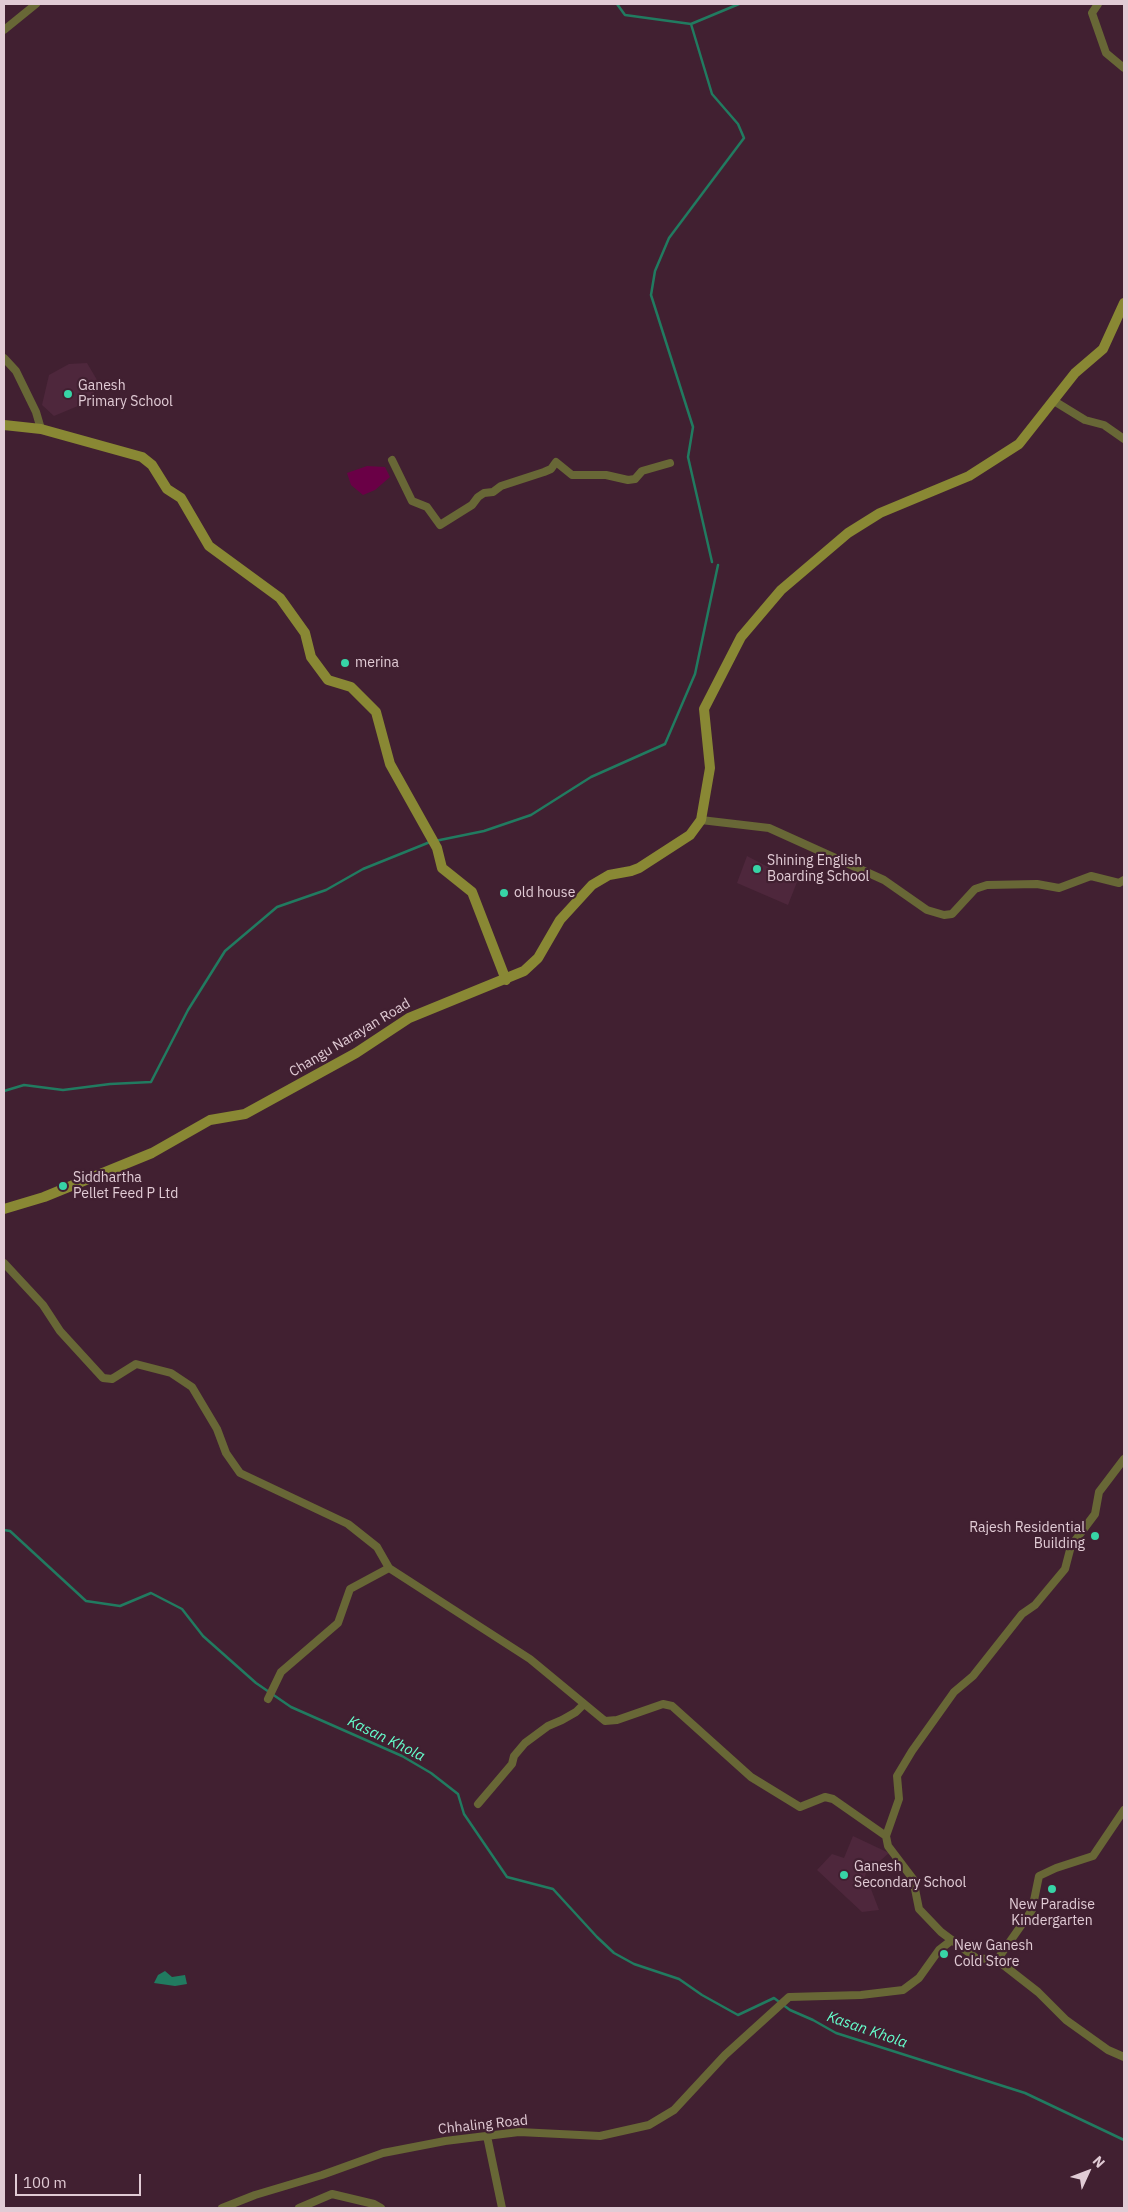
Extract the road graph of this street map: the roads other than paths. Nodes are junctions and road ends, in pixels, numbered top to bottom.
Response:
1 (36, 4) edge
2 (1098, 4) edge
3 (4, 30) edge
4 (1124, 68) edge
5 (1124, 304) edge
6 (4, 358) edge
7 (1054, 400) junction
8 (4, 424) edge
9 (41, 429) junction
10 (1124, 439) edge
11 (392, 460) dead end
12 (670, 463) dead end
13 (701, 820) junction
14 (1124, 880) edge
15 (506, 980) junction
16 (4, 1209) edge
17 (4, 1263) edge
18 (1124, 1459) edge
19 (389, 1568) junction
20 (268, 1699) dead end
21 (584, 1704) junction
22 (478, 1804) dead end
23 (1124, 1810) edge
24 (886, 1836) junction
25 (952, 1940) junction
26 (997, 1960) junction
27 (1124, 2057) edge
28 (487, 2136) junction
29 (222, 2208) edge
30 (299, 2208) edge
31 (381, 2208) edge
32 (502, 2208) edge

1 - 3 street
2 - 4 street
5 - 7 main road
6 - 9 street
7 - 10 street
7 - 13 main road
8 - 9 main road
9 - 15 main road
11 - 12 street
13 - 14 street
13 - 15 main road, Changu Narayan Road
15 - 16 main road, Changu Narayan Road
17 - 19 street
18 - 24 street
19 - 20 street
19 - 21 street
21 - 22 street
21 - 24 street
23 - 26 street
24 - 25 street
25 - 26 street
25 - 28 street, Chhaling Road
26 - 27 street
28 - 29 street, Chhaling Road
28 - 32 street
30 - 31 street

